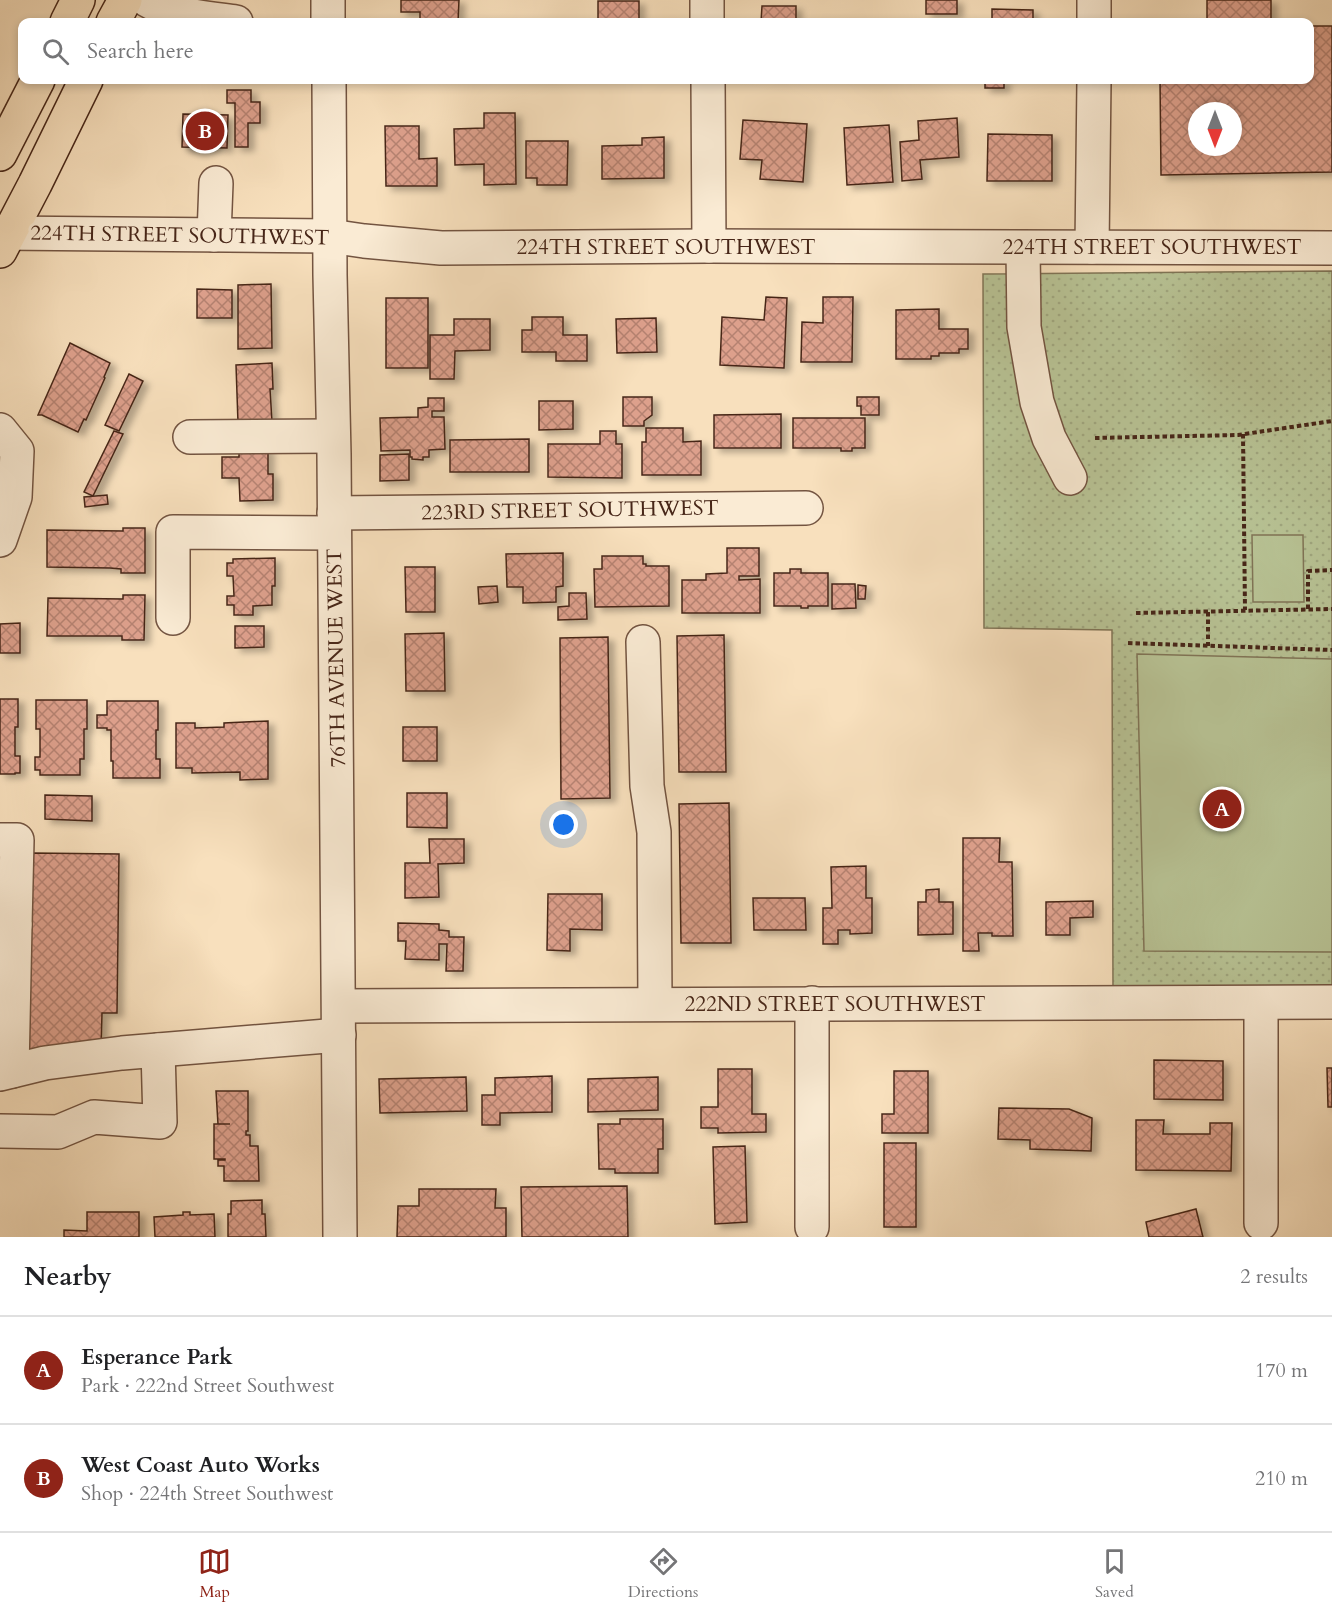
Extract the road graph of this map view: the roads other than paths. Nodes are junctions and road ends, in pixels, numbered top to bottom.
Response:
1 (78, 0) edge
2 (124, 0) edge
3 (147, 0) edge
4 (328, 0) edge
5 (707, 0) edge
6 (1094, 0) edge
7 (69, 18) edge
8 (115, 18) edge
9 (203, 18) edge
10 (328, 18) edge
11 (707, 18) edge
12 (1094, 18) edge
13 (36, 84) edge
14 (84, 84) edge
15 (329, 84) edge
16 (708, 84) edge
17 (1094, 84) edge
18 (0, 154) edge
19 (216, 183) dead end
20 (214, 235) junction
21 (288, 236) junction
22 (330, 236) junction
23 (3, 239) edge
24 (709, 246) junction
25 (1092, 247) junction
26 (1023, 248) junction
27 (1332, 248) edge
28 (331, 309) junction
29 (0, 430) edge
30 (333, 436) junction
31 (190, 437) dead end
32 (1070, 478) dead end
33 (806, 508) dead end
34 (334, 523) junction
35 (0, 540) edge
36 (173, 618) dead end
37 (643, 642) dead end
38 (0, 840) edge
39 (8, 913) edge
40 (1332, 1002) edge
41 (1261, 1003) junction
42 (655, 1004) junction
43 (812, 1004) junction
44 (339, 1020) junction
45 (158, 1050) junction
46 (6, 1073) edge
47 (0, 1131) edge
48 (1261, 1223) dead end
49 (812, 1227) dead end
50 (340, 1237) edge

1 - 7 highway
2 - 8 highway
3 - 9 street
4 - 10 street
5 - 11 street
6 - 12 street
13 - 18 highway
14 - 23 highway
15 - 22 street, 76TH AVENUE WEST
16 - 24 street
17 - 25 street
19 - 20 street
20 - 21 street, 224TH STREET SOUTHWEST
20 - 23 street, 224TH STREET SOUTHWEST
21 - 22 street, 224TH STREET SOUTHWEST
21 - 28 street
22 - 24 street, 224TH STREET SOUTHWEST
22 - 28 street, 76TH AVENUE WEST
24 - 26 street, 224TH STREET SOUTHWEST
25 - 26 street, 224TH STREET SOUTHWEST
25 - 27 street, 224TH STREET SOUTHWEST
26 - 32 street
28 - 30 street, 76TH AVENUE WEST
29 - 35 street
30 - 31 street
30 - 34 street, 76TH AVENUE WEST
33 - 34 street, 223RD STREET SOUTHWEST
34 - 36 street, 223RD STREET SOUTHWEST
34 - 44 street, 76TH AVENUE WEST
37 - 42 street
38 - 39 street
39 - 46 street
40 - 41 street, 222ND STREET SOUTHWEST
41 - 43 street, 222ND STREET SOUTHWEST
41 - 48 street
42 - 43 street, 222ND STREET SOUTHWEST
42 - 44 street, 222ND STREET SOUTHWEST
43 - 49 street
44 - 45 street, 222ND STREET SOUTHWEST
44 - 50 street, 76TH AVENUE WEST
45 - 46 street, 222ND STREET SOUTHWEST
45 - 47 street

